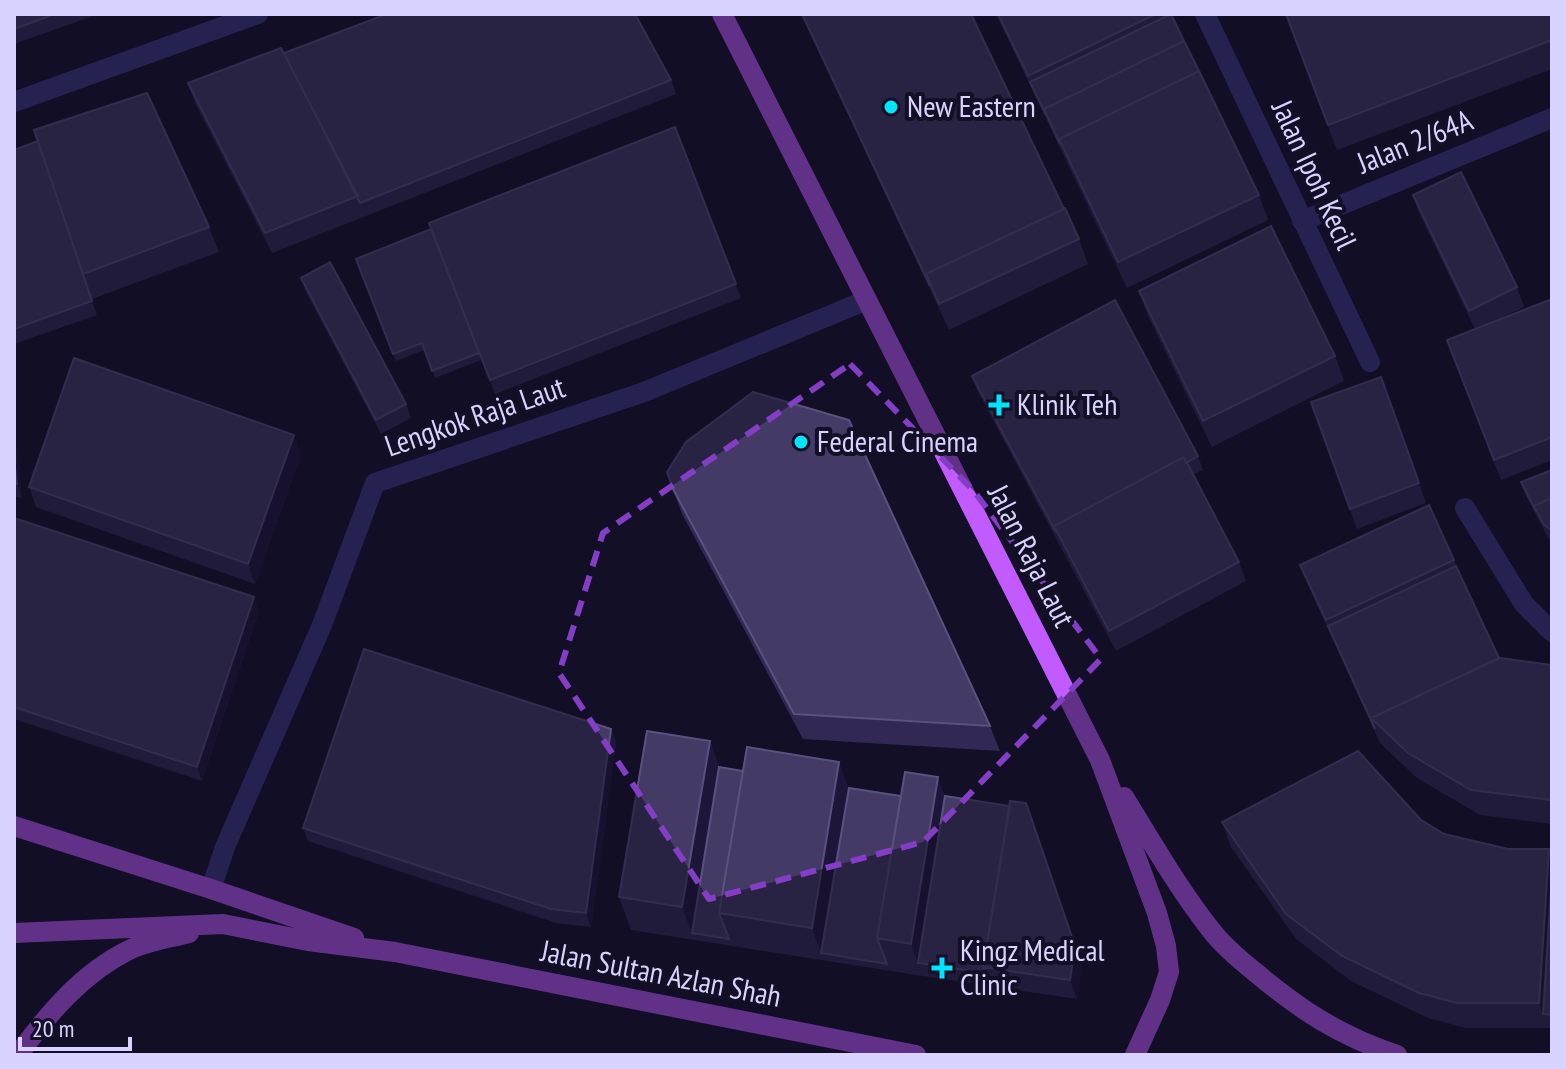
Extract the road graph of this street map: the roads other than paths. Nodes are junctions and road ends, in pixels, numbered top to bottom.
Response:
1 (258, 14) edge
2 (722, 14) edge
3 (1205, 14) edge
4 (14, 102) edge
5 (1552, 118) edge
6 (1302, 221) junction
7 (867, 300) junction
8 (1370, 362) dead end
9 (1465, 508) dead end
10 (1552, 632) edge
11 (1100, 760) junction
12 (14, 826) edge
13 (211, 889) junction
14 (223, 924) junction
15 (14, 933) edge
16 (395, 952) junction
17 (18, 1055) edge
18 (916, 1055) edge
19 (1135, 1055) edge
20 (1397, 1055) edge

1 - 4 street
2 - 7 main road, Jalan Raja Laut
3 - 6 street, Jalan Ipoh Kecil
5 - 6 street, Jalan 2/64A
6 - 8 street, Jalan Ipoh Kecil
7 - 11 main road, Jalan Raja Laut
7 - 13 street, Lengkok Raja Laut
9 - 10 street
11 - 19 main road, Jalan Raja Laut
11 - 20 main road
12 - 13 main road, Jalan Sultan Azlan Shah
13 - 16 main road, Jalan Sultan Azlan Shah
14 - 15 main road, Jalan Sultan Azlan Shah
14 - 16 main road, Jalan Sultan Azlan Shah
14 - 17 main road
16 - 18 main road, Jalan Sultan Azlan Shah

